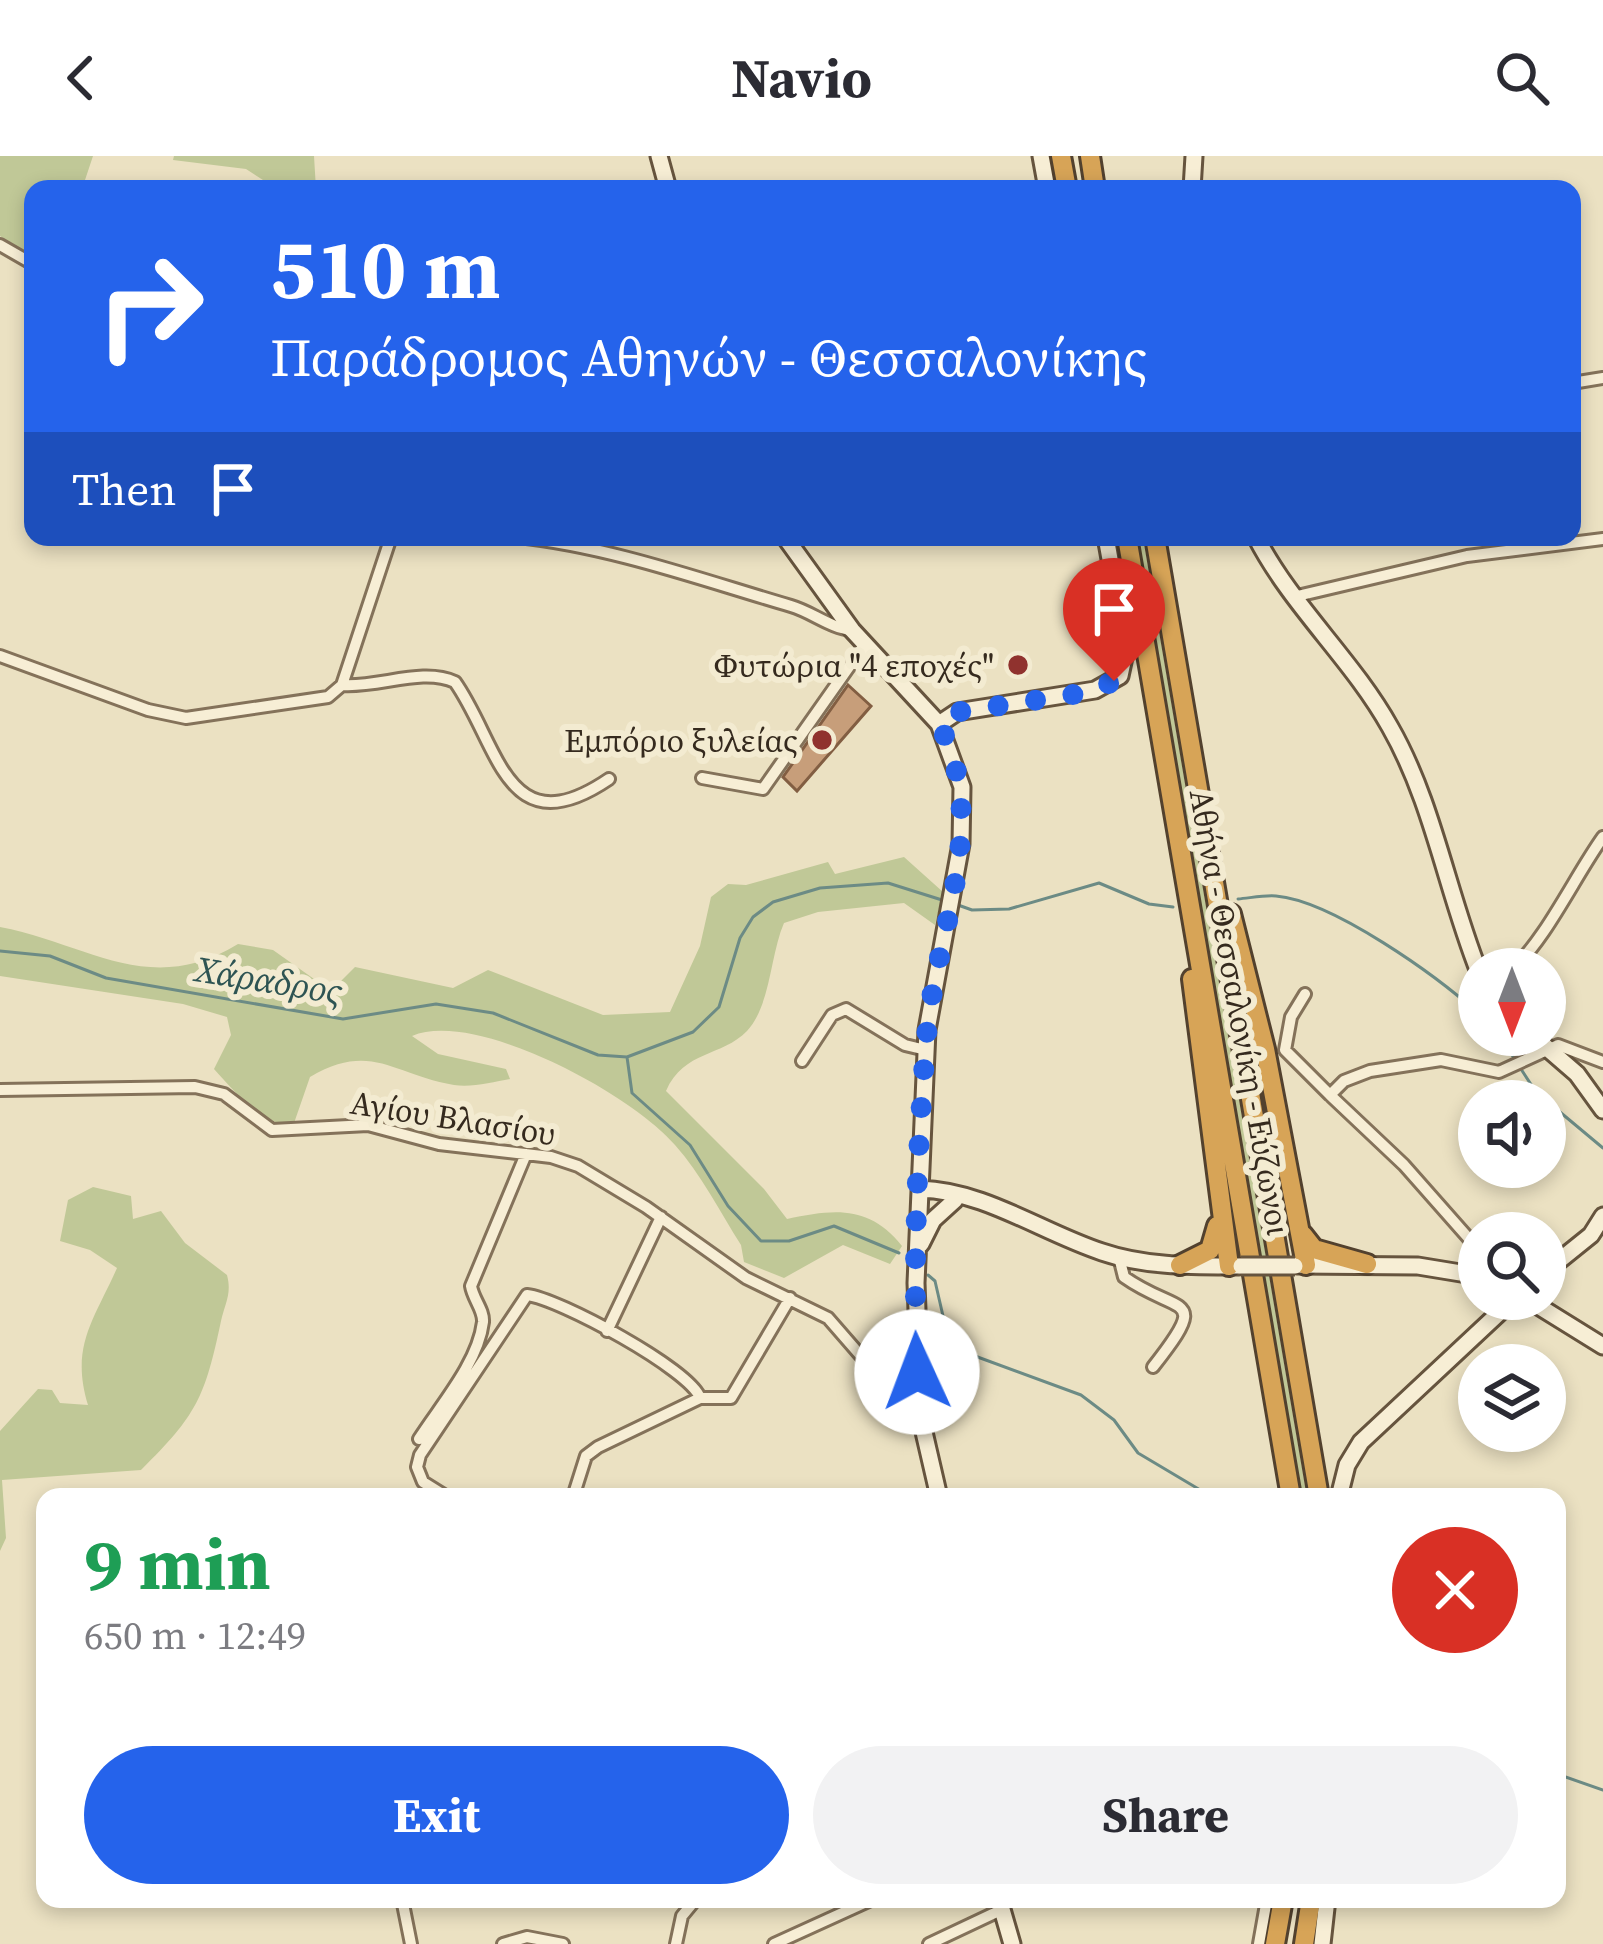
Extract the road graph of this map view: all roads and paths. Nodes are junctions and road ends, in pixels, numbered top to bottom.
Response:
1 (388, 546) edge
2 (560, 546) edge
3 (791, 546) edge
4 (1108, 546) edge
5 (1129, 546) edge
6 (1157, 546) edge
7 (1262, 546) edge
8 (1528, 546) edge
9 (1293, 597) junction
10 (852, 630) junction
11 (865, 644) junction
12 (0, 656) edge
13 (342, 685) junction
14 (939, 724) junction
15 (609, 778) dead end
16 (702, 778) dead end
17 (1202, 805) junction
18 (1174, 807) junction
19 (1603, 837) edge
20 (1471, 948) edge
21 (1534, 948) edge
22 (1305, 994) dead end
23 (1566, 1047) edge
24 (926, 1050) junction
25 (1530, 1056) edge
26 (1556, 1056) edge
27 (802, 1061) dead end
28 (1603, 1062) edge
29 (0, 1090) edge
30 (1330, 1095) junction
31 (1603, 1110) edge
32 (526, 1154) junction
33 (920, 1194) junction
34 (974, 1199) junction
35 (955, 1200) junction
36 (1220, 1203) junction
37 (1603, 1216) edge
38 (661, 1217) junction
39 (1458, 1226) edge
40 (1303, 1234) junction
41 (917, 1252) junction
42 (1571, 1253) junction
43 (1119, 1257) junction
44 (1566, 1257) edge
45 (1566, 1259) edge
46 (1367, 1264) junction
47 (1180, 1265) junction
48 (1300, 1265) junction
49 (1235, 1266) junction
50 (1458, 1271) edge
51 (790, 1298) junction
52 (1494, 1320) edge
53 (1499, 1320) edge
54 (1562, 1320) edge
55 (607, 1331) junction
56 (1482, 1332) junction
57 (1603, 1346) edge
58 (1153, 1366) dead end
59 (917, 1372) junction
60 (700, 1398) junction
61 (1281, 1428) junction
62 (419, 1439) dead end
63 (1278, 1450) dead end
64 (433, 1488) edge
65 (576, 1488) edge
66 (937, 1488) edge
67 (1290, 1488) edge
68 (1318, 1488) edge
69 (1341, 1488) edge
70 (404, 1908) edge
71 (689, 1908) edge
72 (853, 1908) edge
73 (993, 1908) edge
74 (1001, 1908) edge
75 (1265, 1908) edge
76 (1281, 1908) edge
77 (1310, 1908) edge
78 (1327, 1908) edge
79 (412, 1944) edge
80 (503, 1944) edge
81 (563, 1944) edge
82 (676, 1944) edge
83 (774, 1944) edge
84 (929, 1944) edge
85 (1012, 1944) edge
86 (1259, 1944) edge
87 (1275, 1944) edge
88 (1304, 1944) edge
89 (1322, 1944) edge

1 - 13 street
2 - 10 street
3 - 10 main road
4 - 14 main road
5 - 18 highway, Αθήνα - Θεσσαλονίκη - Εύζωνοι
6 - 17 highway, Αθήνα - Θεσσαλονίκη - Εύζωνοι
7 - 9 main road
8 - 9 street
9 - 20 main road
10 - 11 main road
11 - 14 main road
11 - 16 street
12 - 13 street
13 - 15 street
14 - 24 main road
17 - 40 highway
17 - 68 highway, Αθήνα - Θεσσαλονίκη - Εύζωνοι
18 - 36 highway
18 - 61 highway, Αθήνα - Θεσσαλονίκη - Εύζωνοι
19 - 21 street
22 - 30 street
23 - 28 street
24 - 27 street
24 - 33 main road
25 - 30 street
26 - 31 main road
29 - 32 street, Αγίου Βλασίου
30 - 39 street
32 - 38 street, Αγίου Βλασίου
32 - 62 street
33 - 34 main road
33 - 35 main road
33 - 41 main road
34 - 35 main road
34 - 43 main road
35 - 41 main road
36 - 47 highway
36 - 49 highway
37 - 42 main road
38 - 51 street, Αγίου Βλασίου
38 - 55 street
40 - 46 highway
40 - 48 highway
41 - 59 main road
42 - 44 main road
42 - 45 main road
43 - 47 main road
43 - 58 street
46 - 48 main road
46 - 50 main road
47 - 49 main road
48 - 49 main road, bridge
51 - 59 street, Αγίου Βλασίου
51 - 60 street
52 - 56 main road
53 - 56 main road
54 - 57 main road
55 - 60 street
55 - 64 street
56 - 69 main road
59 - 66 main road
60 - 65 street
61 - 63 highway
61 - 67 highway, Αθήνα - Θεσσαλονίκη - Εύζωνοι
70 - 79 street
71 - 82 street
72 - 83 street
73 - 84 street
74 - 85 main road
75 - 86 street
76 - 87 highway
77 - 88 highway
78 - 89 main road
80 - 81 street

